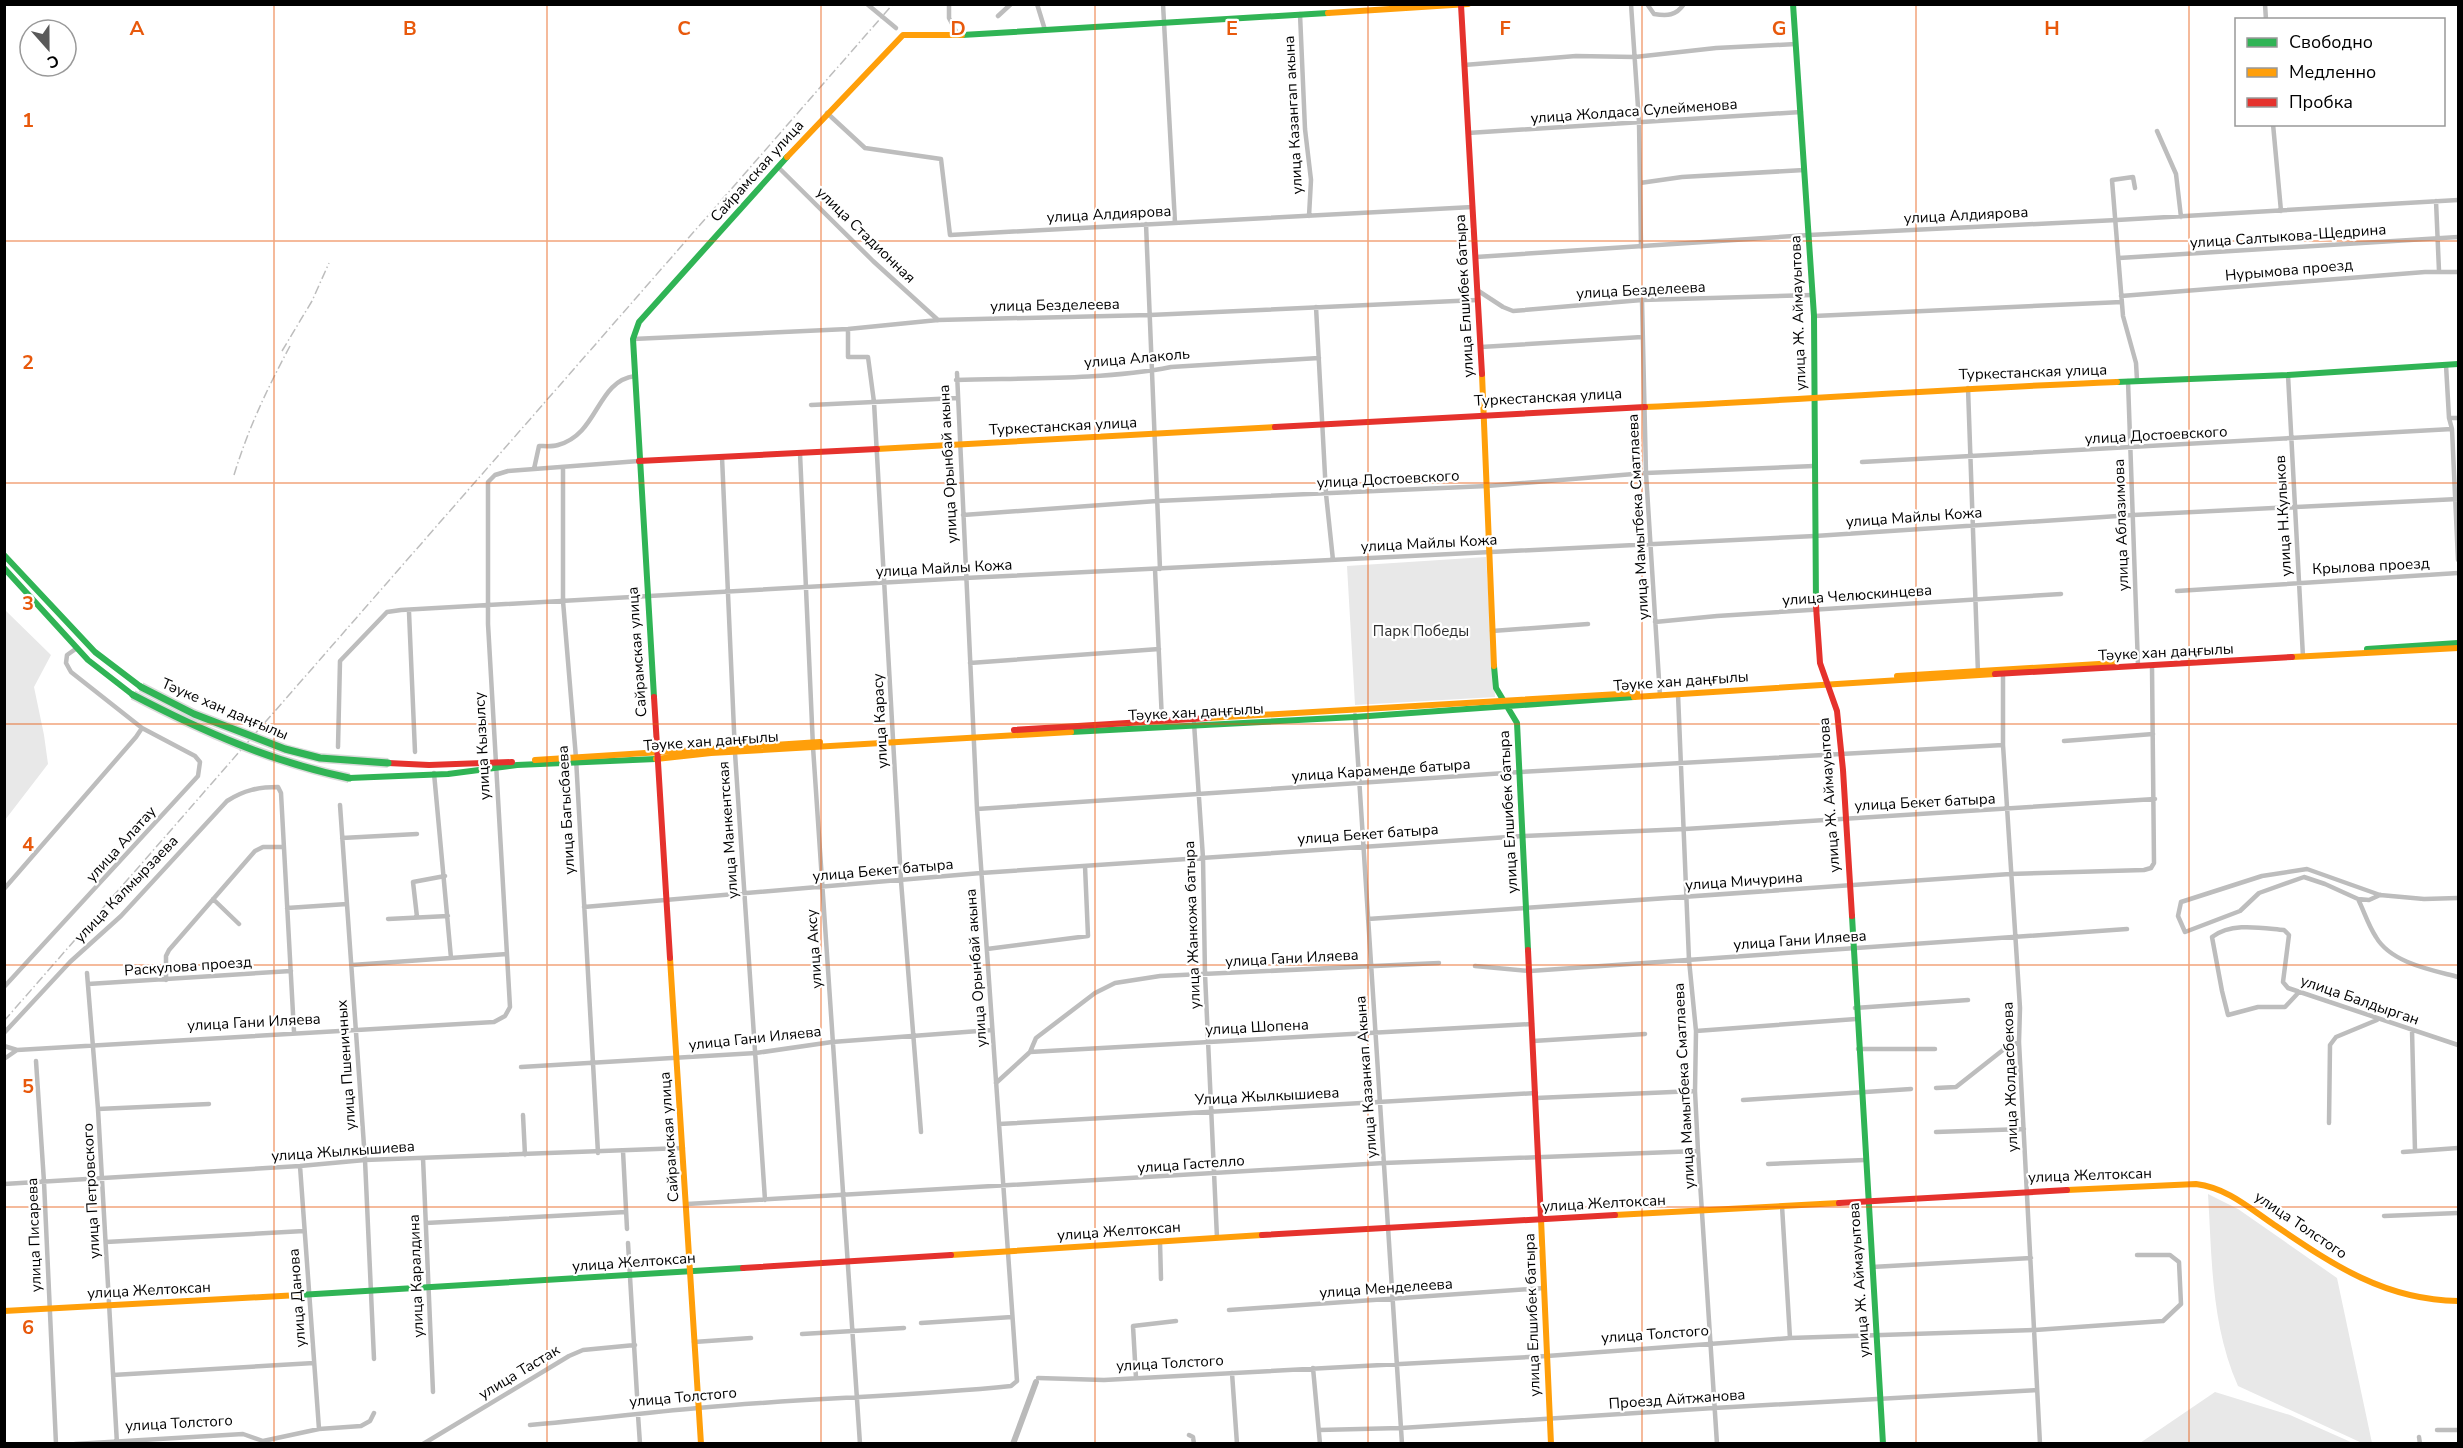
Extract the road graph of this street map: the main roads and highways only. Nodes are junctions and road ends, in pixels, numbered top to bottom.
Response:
1 (1468, 4) edge
2 (1793, 4) edge
3 (1461, 5) edge
4 (2458, 364) edge
5 (1814, 399) junction
6 (1483, 414) junction
7 (639, 461) junction
8 (4, 555) edge
9 (4, 568) edge
10 (2458, 643) edge
11 (2458, 648) edge
12 (2303, 655) junction
13 (2138, 664) junction
14 (1826, 682) junction
15 (1504, 704) junction
16 (657, 755) junction
17 (493, 765) junction
18 (2233, 1196) joint
19 (1868, 1201) junction
20 (1541, 1220) junction
21 (690, 1272) junction
22 (2458, 1301) edge
23 (4, 1311) edge
24 (701, 1443) edge
25 (1551, 1443) edge
26 (1883, 1443) edge

1 - 3 main road
2 - 5 main road, улица Ж. Аймауытова
3 - 6 main road, улица Елшибек батыра
3 - 7 main road, Сайрамская улица
4 - 5 main road, Туркестанская улица
5 - 6 main road, Туркестанская улица
5 - 14 main road, улица Ж. Аймауытова
6 - 7 main road, Туркестанская улица
6 - 15 main road, улица Елшибек батыра
7 - 16 main road, Сайрамская улица
8 - 17 main road, Тәуке хан даңғылы, bridge
9 - 17 main road, Тәуке хан даңғылы, bridge
10 - 12 main road, Тәуке хан даңғылы
11 - 12 main road, Тәуке хан даңғылы
12 - 13 main road, Тәуке хан даңғылы
12 - 13 main road, Тәуке хан даңғылы
13 - 14 main road, Тәуке хан даңғылы
14 - 15 main road, Тәуке хан даңғылы
14 - 19 main road, улица Ж. Аймауытова
15 - 16 main road, Тәуке хан даңғылы
15 - 20 main road, улица Елшибек батыра
16 - 17 main road, Тәуке хан даңғылы
16 - 21 main road, Сайрамская улица
18 - 19 main road, улица Желтоксан
18 - 22 main road, улица Толстого
19 - 20 main road, улица Желтоксан
19 - 26 main road, улица Ж. Аймауытова
20 - 21 main road, улица Желтоксан
20 - 25 main road, улица Елшибек батыра
21 - 23 main road, улица Желтоксан
21 - 24 main road, Сайрамская улица

